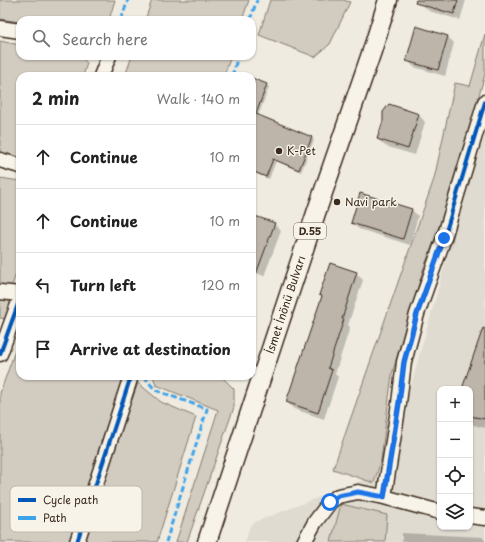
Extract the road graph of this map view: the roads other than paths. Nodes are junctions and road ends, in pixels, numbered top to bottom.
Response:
1 (388, 0) edge
2 (0, 28) edge
3 (16, 30) edge
4 (107, 60) edge
5 (103, 72) edge
6 (485, 102) edge
7 (0, 160) edge
8 (16, 165) edge
9 (0, 292) edge
10 (16, 294) edge
11 (16, 308) edge
12 (11, 320) edge
13 (0, 354) edge
14 (258, 372) edge
15 (130, 380) edge
16 (256, 380) edge
17 (95, 486) edge
18 (384, 497) junction
19 (437, 511) edge
20 (473, 516) edge
21 (485, 518) edge
22 (80, 532) edge
23 (77, 542) edge
24 (207, 542) edge
25 (304, 542) edge

1 - 14 main road, İsmet İnönü Bulvarı / D.55
2 - 3 street
4 - 5 street
6 - 18 street
7 - 8 street
9 - 10 street
11 - 12 street
12 - 13 street
15 - 17 street
16 - 24 main road, İsmet İnönü Bulvarı / D.55
18 - 19 street
18 - 25 street
20 - 21 street
22 - 23 street

